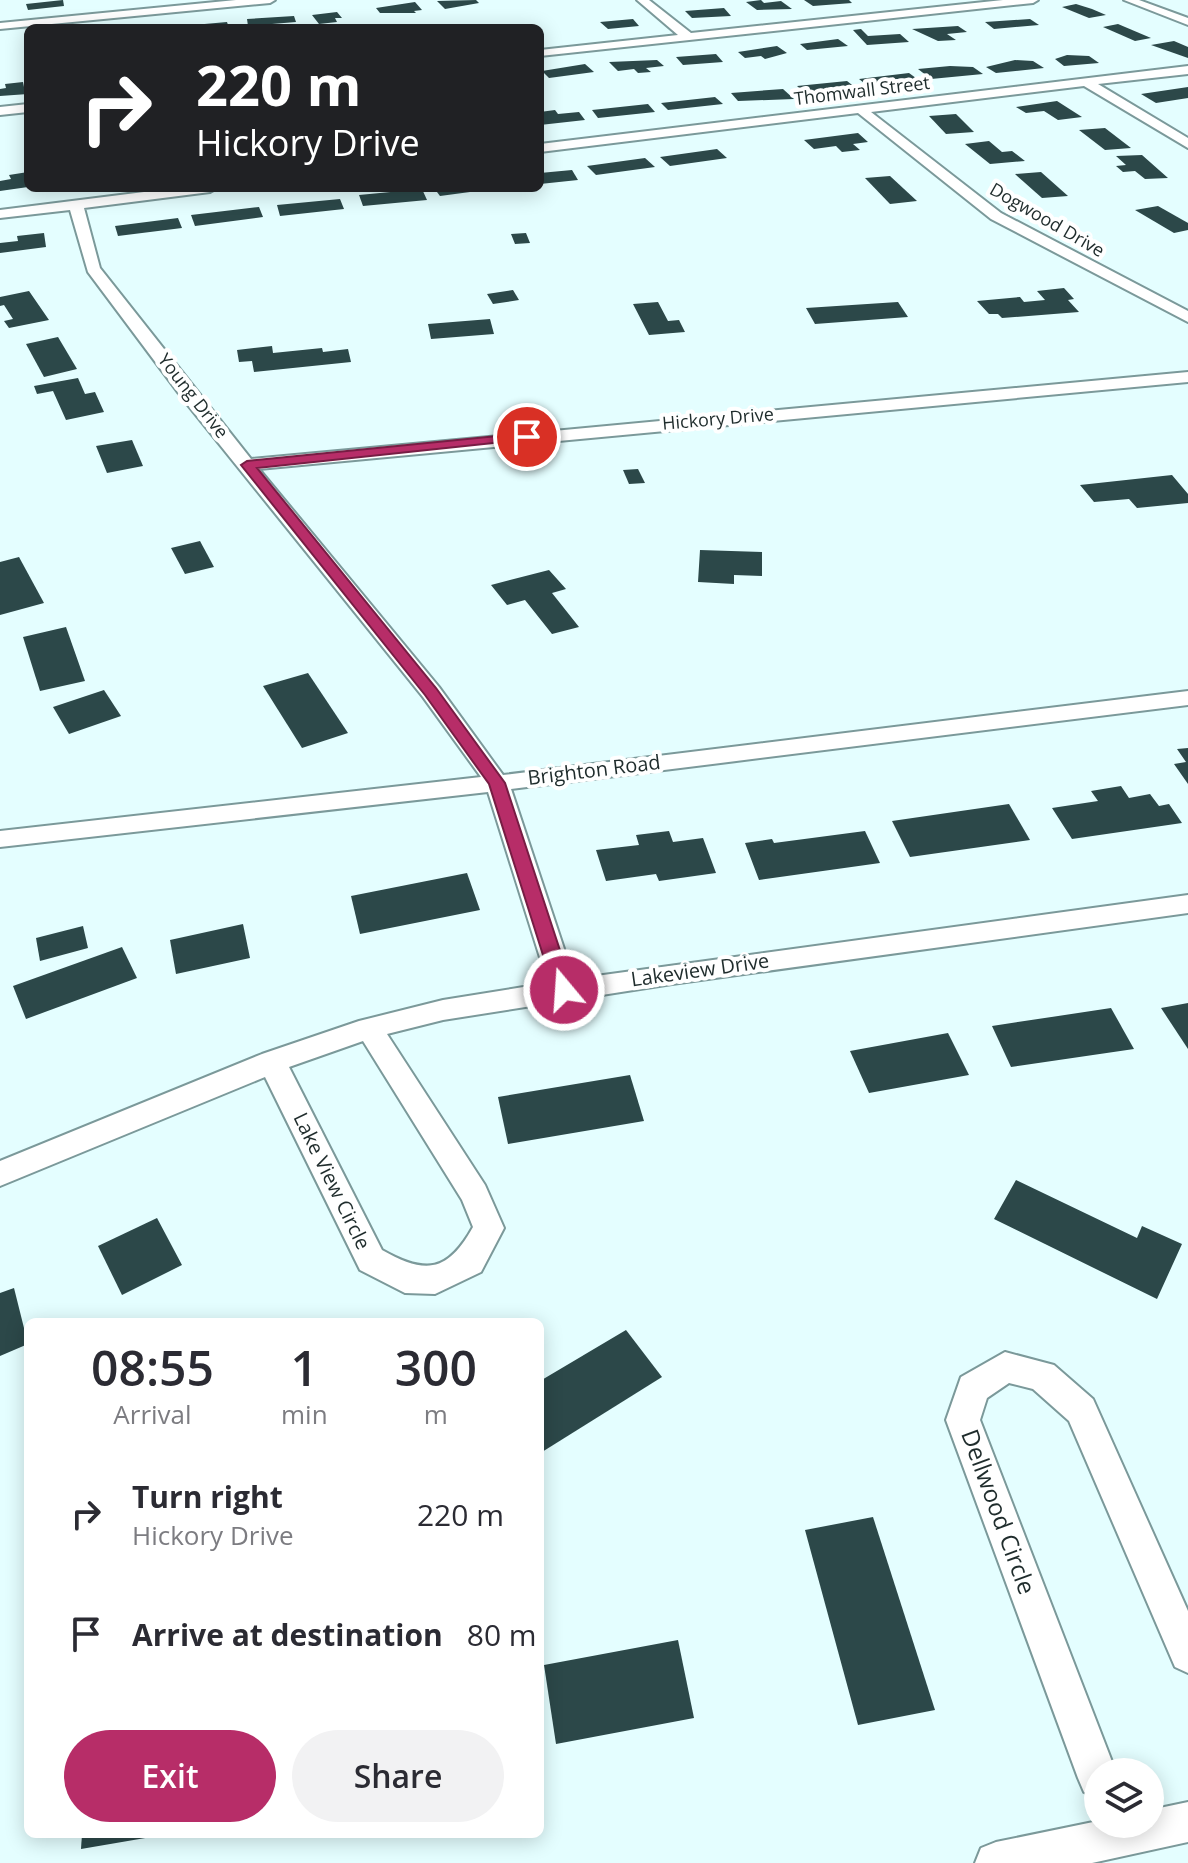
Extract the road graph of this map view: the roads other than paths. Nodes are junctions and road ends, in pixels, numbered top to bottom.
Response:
1 (270, 0) edge
2 (642, 0) edge
3 (1033, 0) edge
4 (1129, 0) edge
5 (1188, 22) edge
6 (0, 26) edge
7 (688, 37) junction
8 (544, 53) edge
9 (1188, 70) edge
10 (1086, 82) junction
11 (24, 108) edge
12 (860, 109) junction
13 (0, 111) edge
14 (1188, 144) edge
15 (544, 148) edge
16 (176, 192) edge
17 (76, 204) junction
18 (0, 214) edge
19 (1188, 317) edge
20 (1188, 377) edge
21 (247, 465) junction
22 (1188, 698) edge
23 (497, 783) junction
24 (0, 814) edge
25 (5, 838) edge
26 (1188, 904) edge
27 (564, 990) junction
28 (369, 1028) junction
29 (272, 1062) junction
30 (0, 1174) edge
31 (1188, 1654) edge
32 (1090, 1758) edge
33 (1188, 1822) edge
34 (1164, 1825) edge
35 (1091, 1838) edge
36 (996, 1863) edge

1 - 6 street
2 - 7 street
3 - 7 street
4 - 5 street
7 - 8 street
9 - 10 street, Thomwall Street
10 - 12 street, Thomwall Street
10 - 14 street
11 - 13 street
12 - 15 street, Thomwall Street
12 - 19 street, Dogwood Drive
16 - 17 street
17 - 18 street
17 - 21 street, Young Drive
20 - 21 street, Hickory Drive
21 - 23 street, Young Drive
22 - 23 street, Brighton Road
23 - 25 street, Brighton Road
23 - 27 street, Young Drive
24 - 25 street
26 - 27 street, Lakeview Drive
27 - 28 street, Lakeview Drive
28 - 29 street, Lakeview Drive
28 - 29 street, Lake View Circle
29 - 30 street, Lakeview Drive
31 - 32 street, Dellwood Circle
33 - 34 street
35 - 36 street

